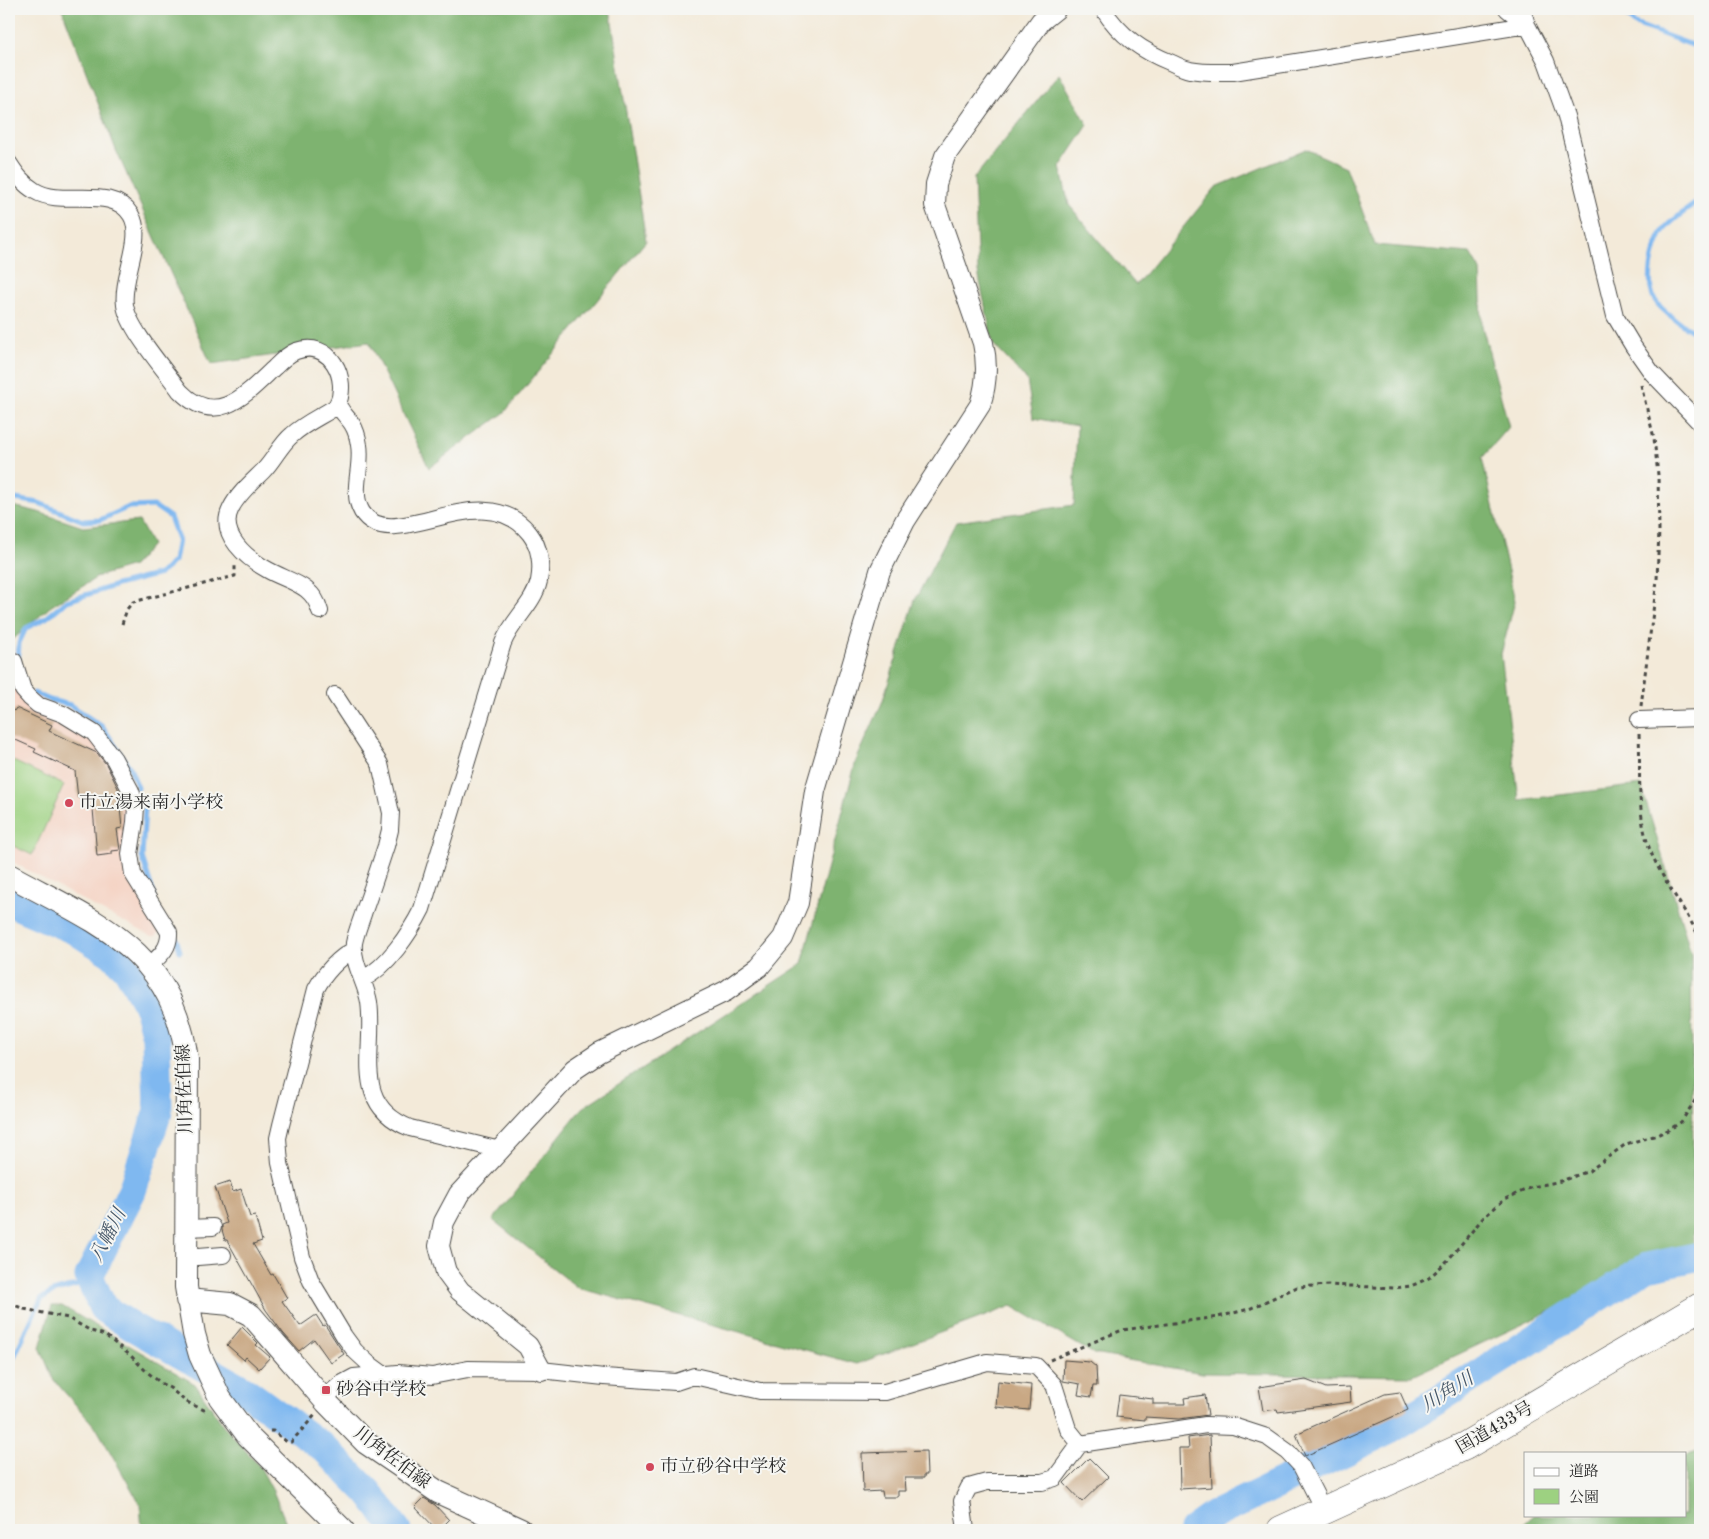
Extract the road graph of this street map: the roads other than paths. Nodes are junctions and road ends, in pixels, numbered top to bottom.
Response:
1 (1056, 9) edge
2 (1103, 9) edge
3 (1506, 9) edge
4 (1524, 9) edge
5 (1526, 25) junction
6 (9, 163) edge
7 (338, 402) junction
8 (1700, 423) edge
9 (320, 611) dead end
10 (14, 661) dead end
11 (335, 695) dead end
12 (1700, 718) edge
13 (1639, 720) road end
14 (9, 875) edge
15 (354, 950) junction
16 (149, 966) junction
17 (363, 979) junction
18 (500, 1150) junction
19 (213, 1227) dead end
20 (186, 1228) junction
21 (224, 1256) dead end
22 (185, 1258) junction
23 (187, 1300) junction
24 (1700, 1307) edge
25 (541, 1370) junction
26 (383, 1374) junction
27 (321, 1404) junction
28 (1080, 1444) junction
29 (1324, 1511) junction
30 (343, 1530) edge
31 (521, 1530) edge
32 (966, 1530) edge
33 (1281, 1530) edge

1 - 18 street
2 - 5 street
3 - 5 street
4 - 5 street
5 - 8 street
6 - 7 street
7 - 9 street
7 - 17 street
10 - 16 street
11 - 15 street
12 - 13 street
14 - 16 main road, 川角佐伯線
15 - 17 street
15 - 26 street
16 - 20 main road, 川角佐伯線
17 - 18 street
18 - 25 street
19 - 20 street
20 - 22 main road, 川角佐伯線
21 - 22 street
22 - 23 main road, 川角佐伯線
23 - 27 main road, 川角佐伯線
23 - 30 main road, 川角佐伯線
24 - 29 highway, 国道433号
25 - 26 street
25 - 28 street
26 - 27 street
27 - 31 main road, 川角佐伯線
28 - 29 street
28 - 32 street
29 - 33 highway, 国道433号

